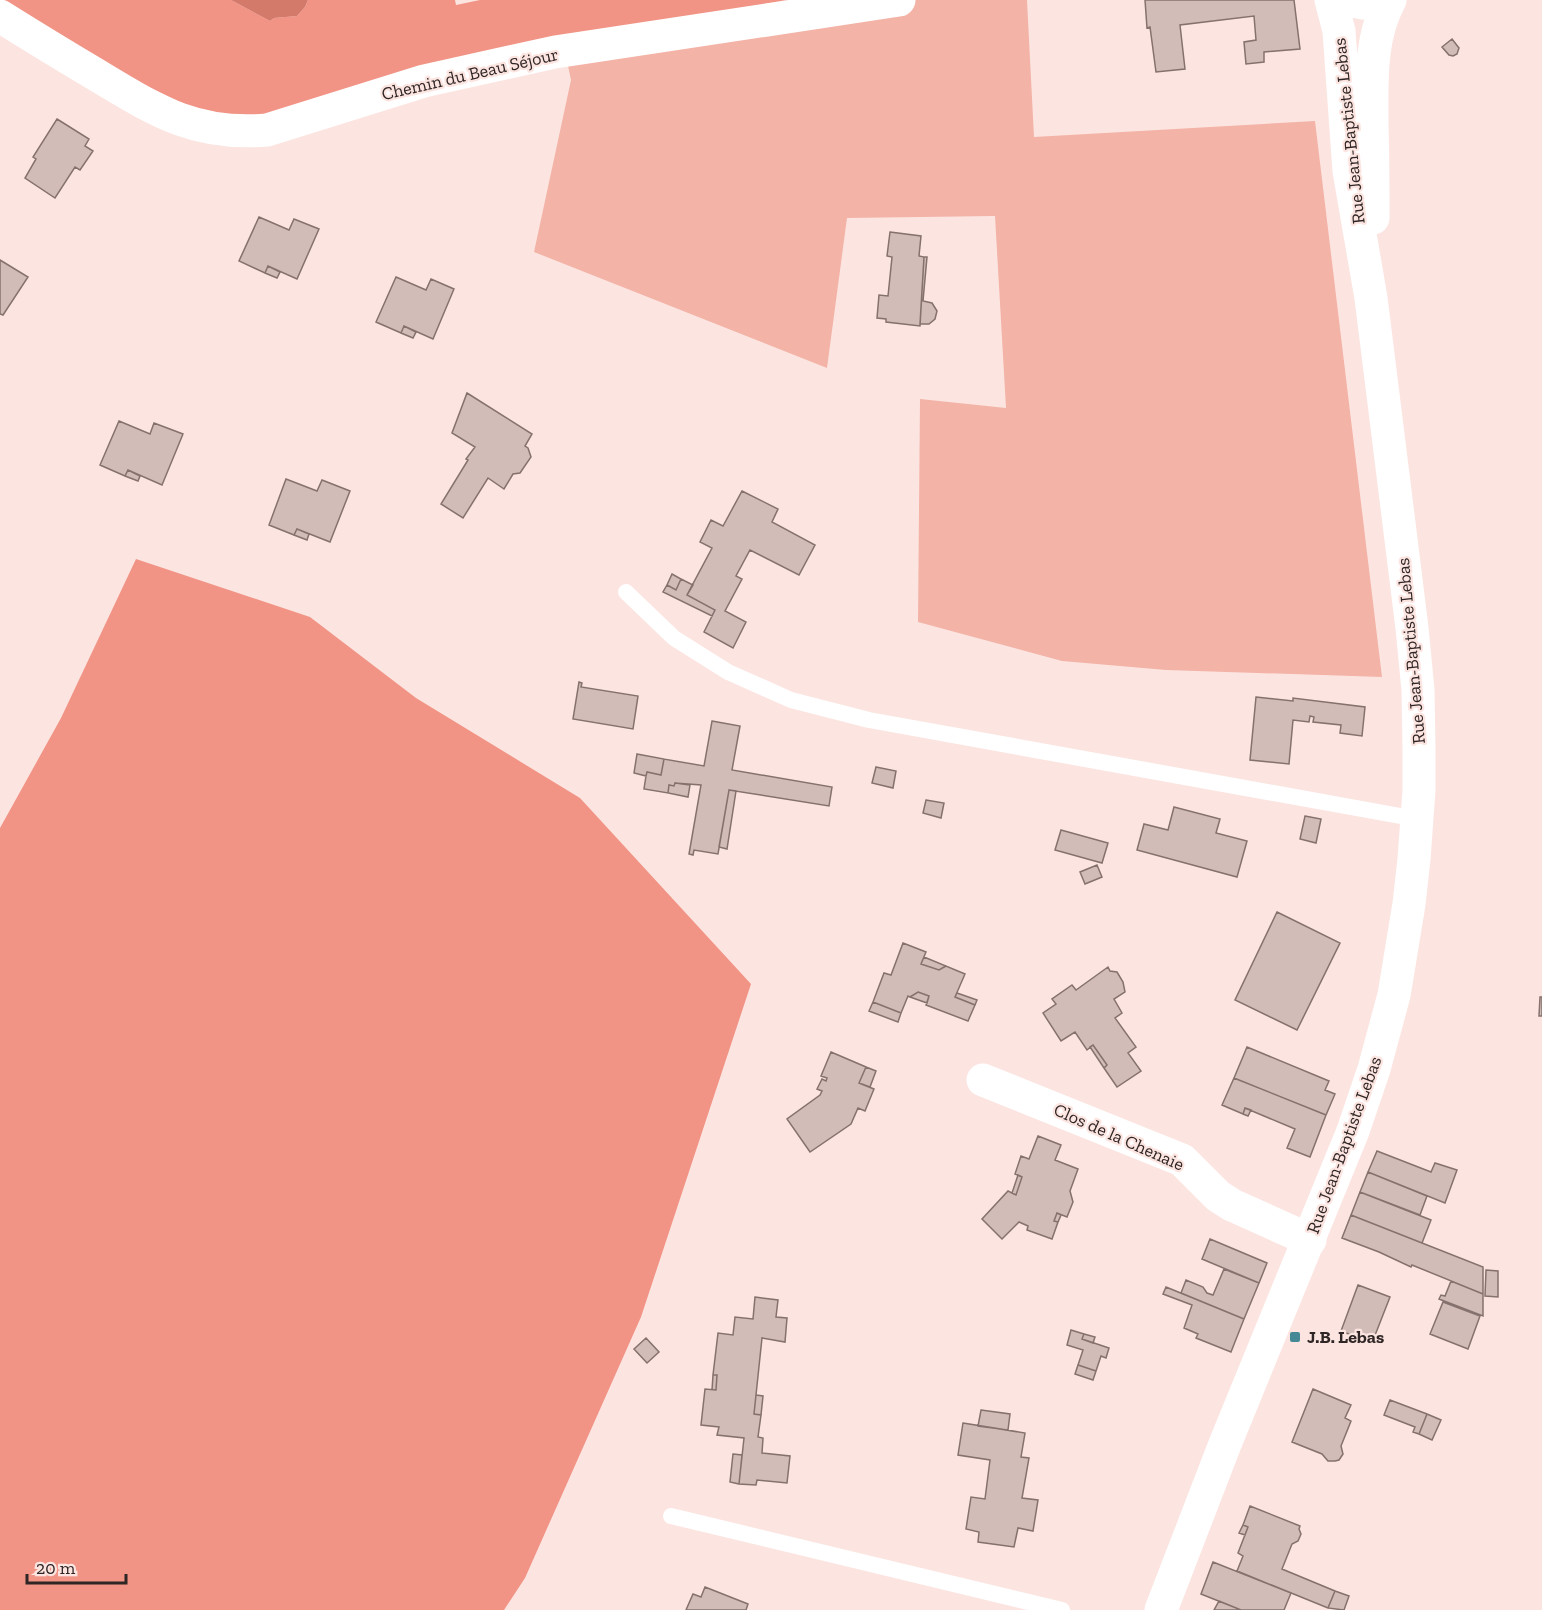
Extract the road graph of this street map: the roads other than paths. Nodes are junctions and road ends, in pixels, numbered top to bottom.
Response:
1 (899, 0) edge
2 (1331, 0) edge
3 (1348, 0) edge
4 (1378, 0) edge
5 (1390, 0) edge
6 (0, 16) edge
7 (1371, 298) junction
8 (626, 592) dead end
9 (1418, 819) junction
10 (983, 1080) dead end
11 (1310, 1240) junction
12 (671, 1516) dead end
13 (1062, 1610) edge
14 (1161, 1610) edge

1 - 6 main road, Chemin du Beau Séjour
2 - 7 main road, Rue Jean-Baptiste Lebas
3 - 4 main road
5 - 7 main road, Rue Jean-Baptiste Lebas
7 - 9 main road, Rue Jean-Baptiste Lebas
8 - 9 lane
9 - 11 main road, Rue Jean-Baptiste Lebas
10 - 11 main road, Clos de la Chenaie
11 - 14 main road, Rue Jean-Baptiste Lebas
12 - 13 lane

